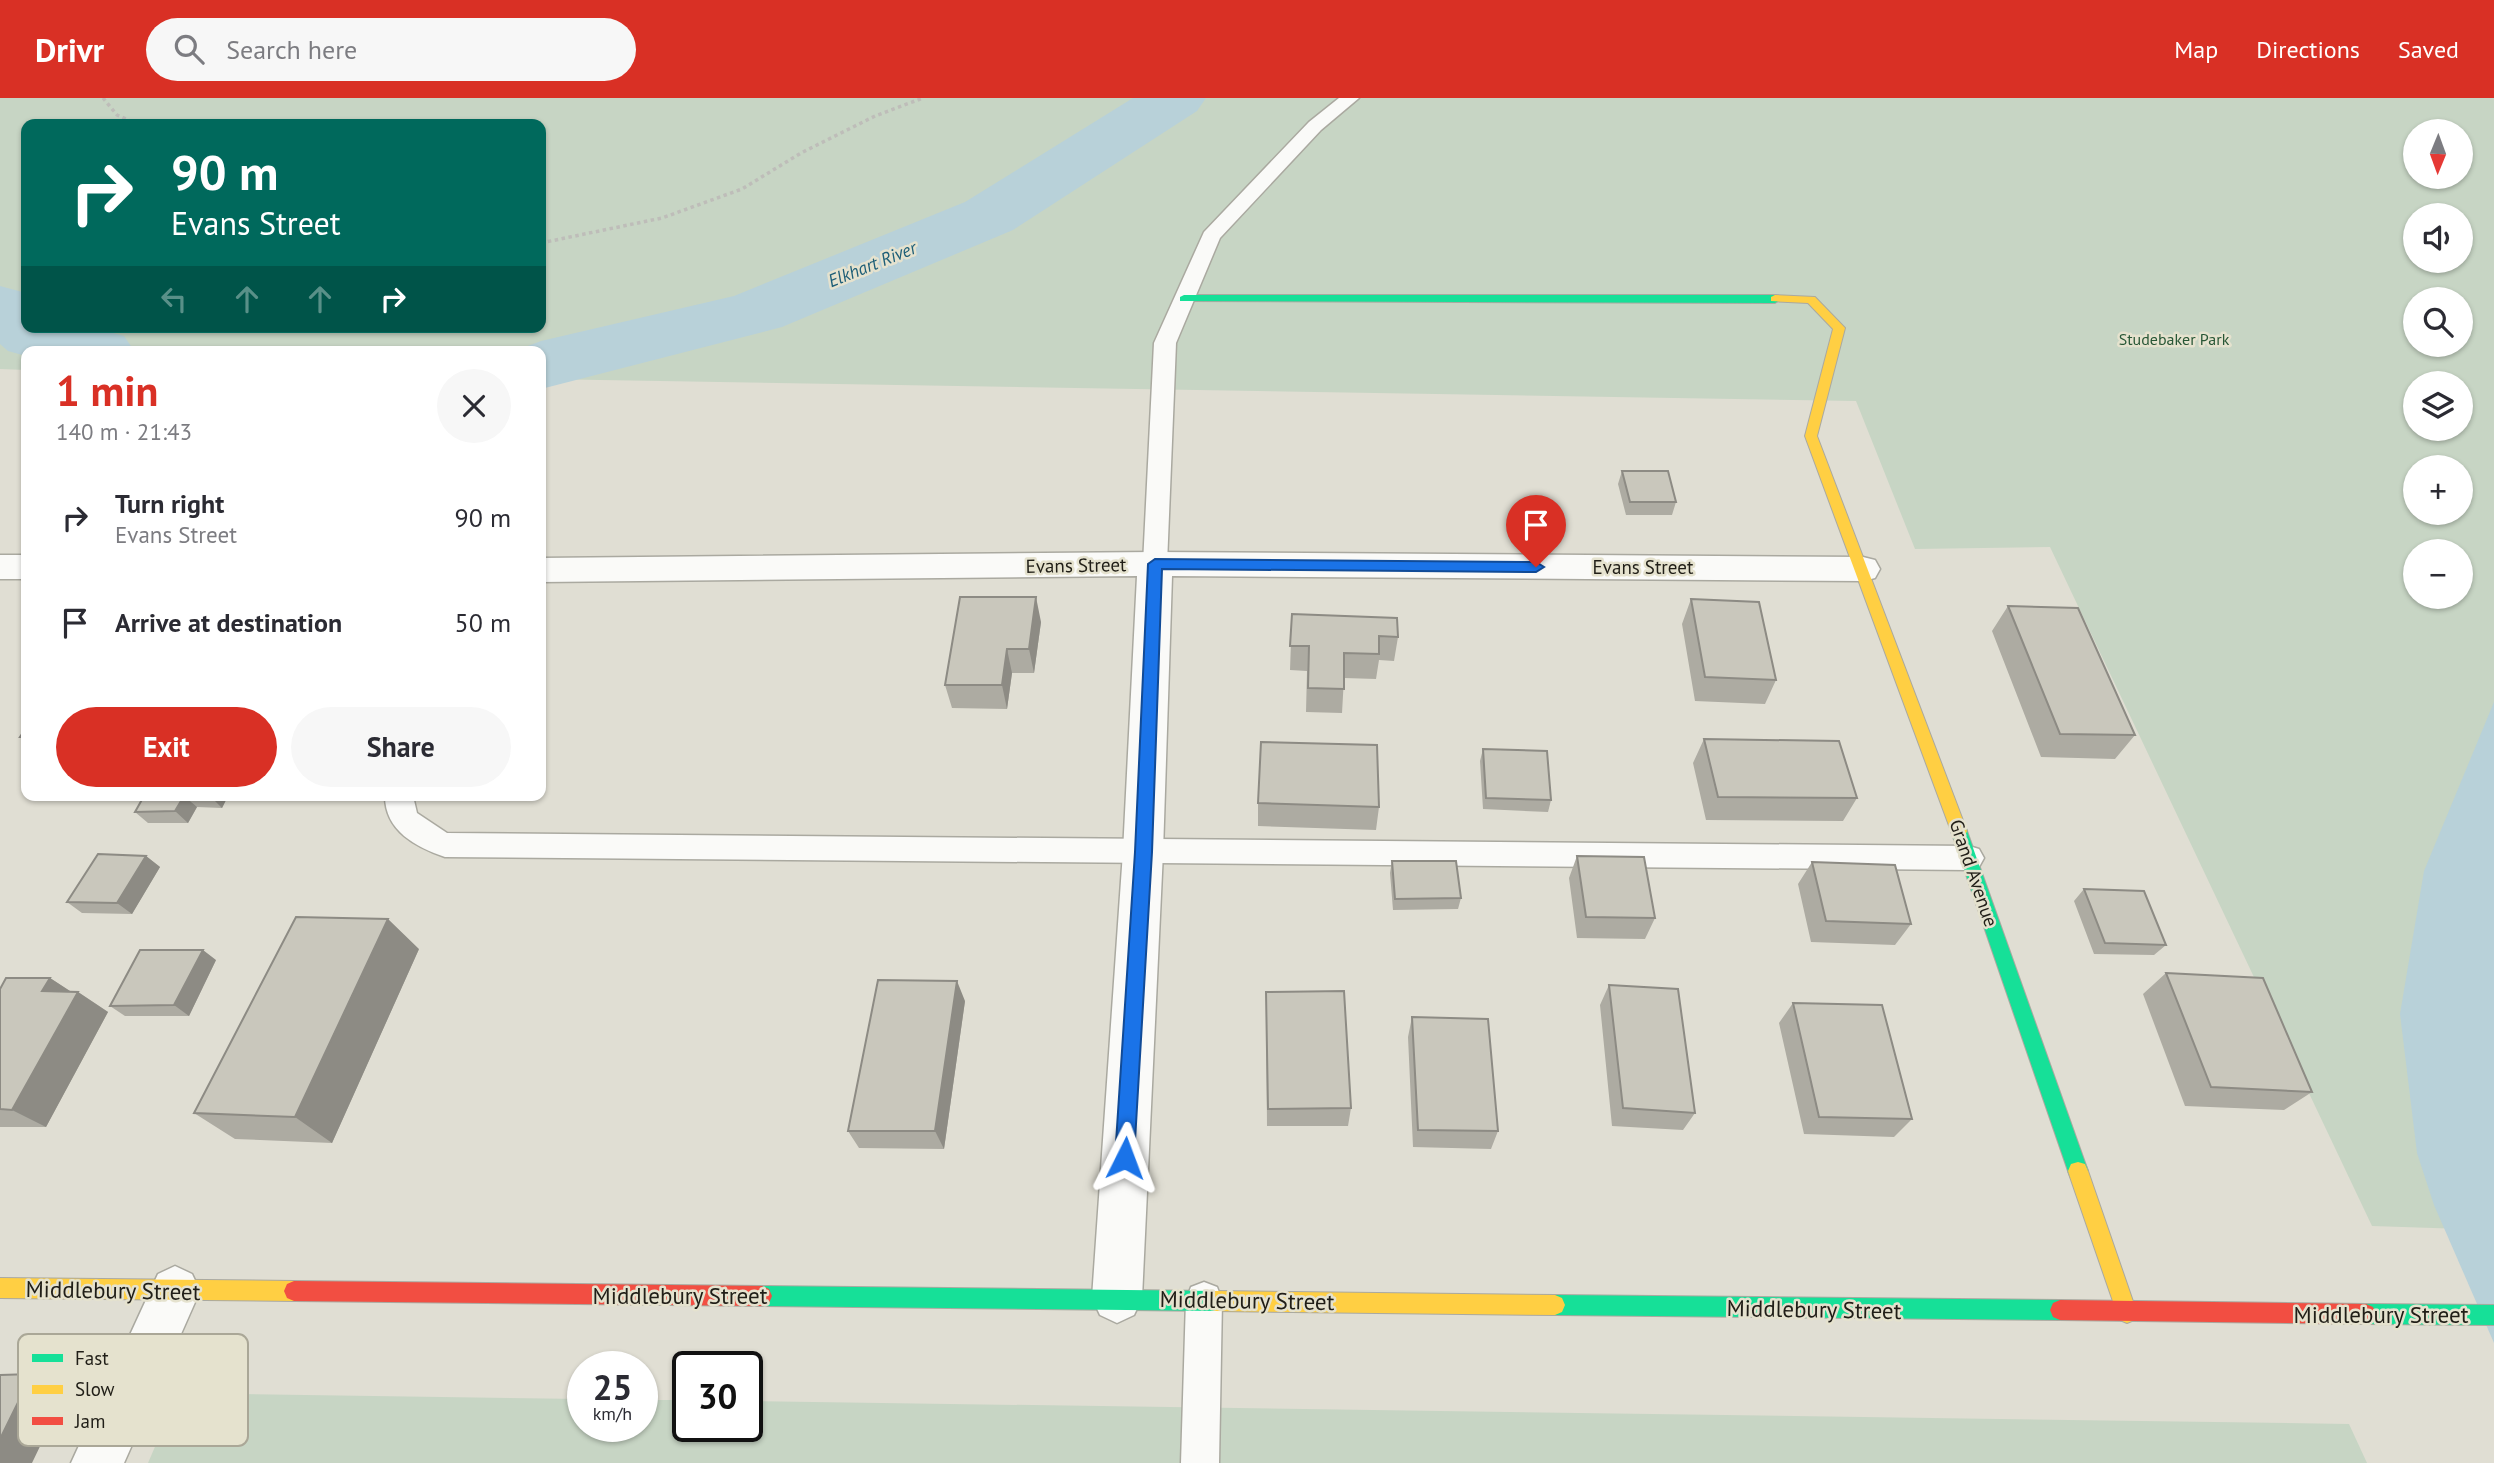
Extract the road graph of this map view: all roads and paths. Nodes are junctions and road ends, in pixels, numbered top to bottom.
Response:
1 (103, 98) edge
2 (923, 98) edge
3 (1350, 98) edge
4 (122, 119) edge
5 (546, 242) edge
6 (1184, 299) junction
7 (1155, 564) junction
8 (0, 567) edge
9 (21, 567) edge
10 (1863, 569) junction
11 (546, 570) edge
12 (398, 801) edge
13 (1143, 852) junction
14 (1969, 858) junction
15 (0, 1288) edge
16 (175, 1291) junction
17 (1117, 1298) junction
18 (1204, 1300) junction
19 (2127, 1313) junction
20 (2494, 1315) edge
21 (156, 1334) edge
22 (105, 1446) edge
23 (97, 1463) edge
24 (1200, 1463) edge

1 - 4 path
2 - 5 path
3 - 6 lane
6 - 7 lane
6 - 10 street, Grand Avenue
7 - 10 street, Evans Street
7 - 11 street, Evans Street
7 - 13 street
8 - 9 street
10 - 14 street, Grand Avenue
12 - 13 lane
13 - 14 lane
13 - 17 street
14 - 19 street, Grand Avenue
15 - 16 street, Middlebury Street
16 - 17 street, Middlebury Street
16 - 21 street
17 - 18 street, Middlebury Street
18 - 19 street, Middlebury Street
18 - 24 lane
19 - 20 street, Middlebury Street
22 - 23 street

